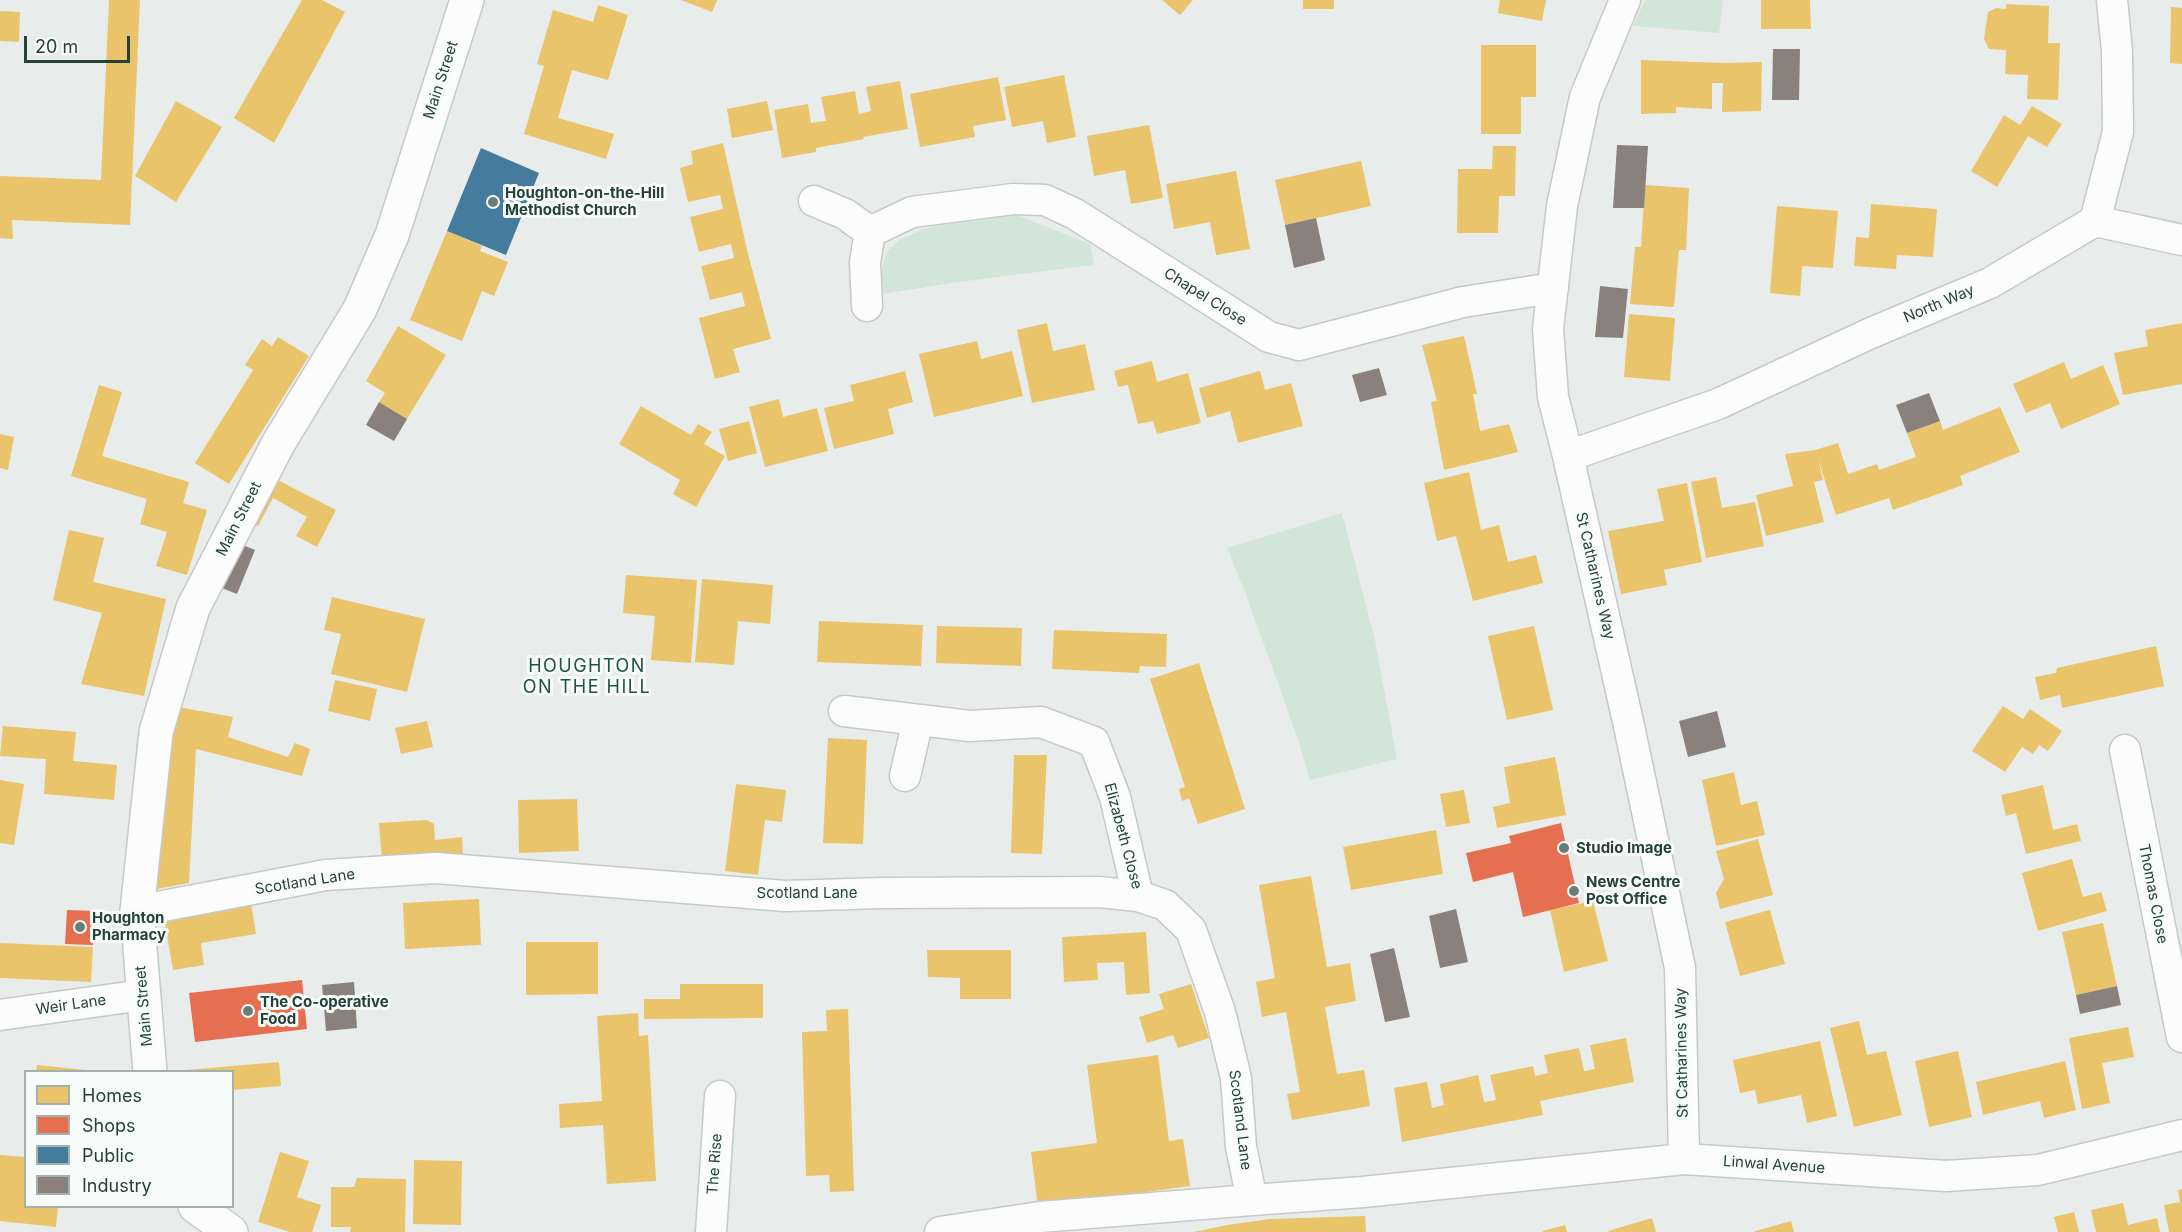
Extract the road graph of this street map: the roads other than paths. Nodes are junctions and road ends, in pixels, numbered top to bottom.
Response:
1 (467, 0) edge
2 (1625, 0) edge
3 (2112, 0) edge
4 (814, 201) dead end
5 (2095, 221) junction
6 (870, 232) junction
7 (2182, 240) edge
8 (1553, 288) junction
9 (867, 306) dead end
10 (1568, 456) junction
11 (844, 711) dead end
12 (918, 720) junction
13 (2125, 750) dead end
14 (905, 776) dead end
15 (1138, 896) junction
16 (137, 912) junction
17 (143, 995) junction
18 (0, 1015) edge
19 (2182, 1037) edge
20 (150, 1070) edge
21 (720, 1096) dead end
22 (2182, 1135) edge
23 (1684, 1159) junction
24 (1252, 1200) junction
25 (198, 1208) edge
26 (231, 1232) edge
27 (711, 1232) edge
28 (940, 1232) edge

1 - 16 street, Main Street
2 - 8 street, St Catharines Way
3 - 5 street
4 - 6 street
5 - 7 street
5 - 10 street, North Way
6 - 8 street, Chapel Close
6 - 9 street
8 - 10 street, St Catharines Way
10 - 23 street, St Catharines Way
11 - 12 street, Elizabeth Close
12 - 14 street
12 - 15 street, Elizabeth Close
13 - 19 street, Thomas Close
15 - 16 street, Scotland Lane
15 - 24 street, Scotland Lane
16 - 17 street, Main Street
17 - 18 street, Weir Lane
17 - 20 street, Main Street
21 - 27 street, The Rise
22 - 23 street, Linwal Avenue
23 - 24 street, Linwal Avenue
24 - 28 street
25 - 26 street

